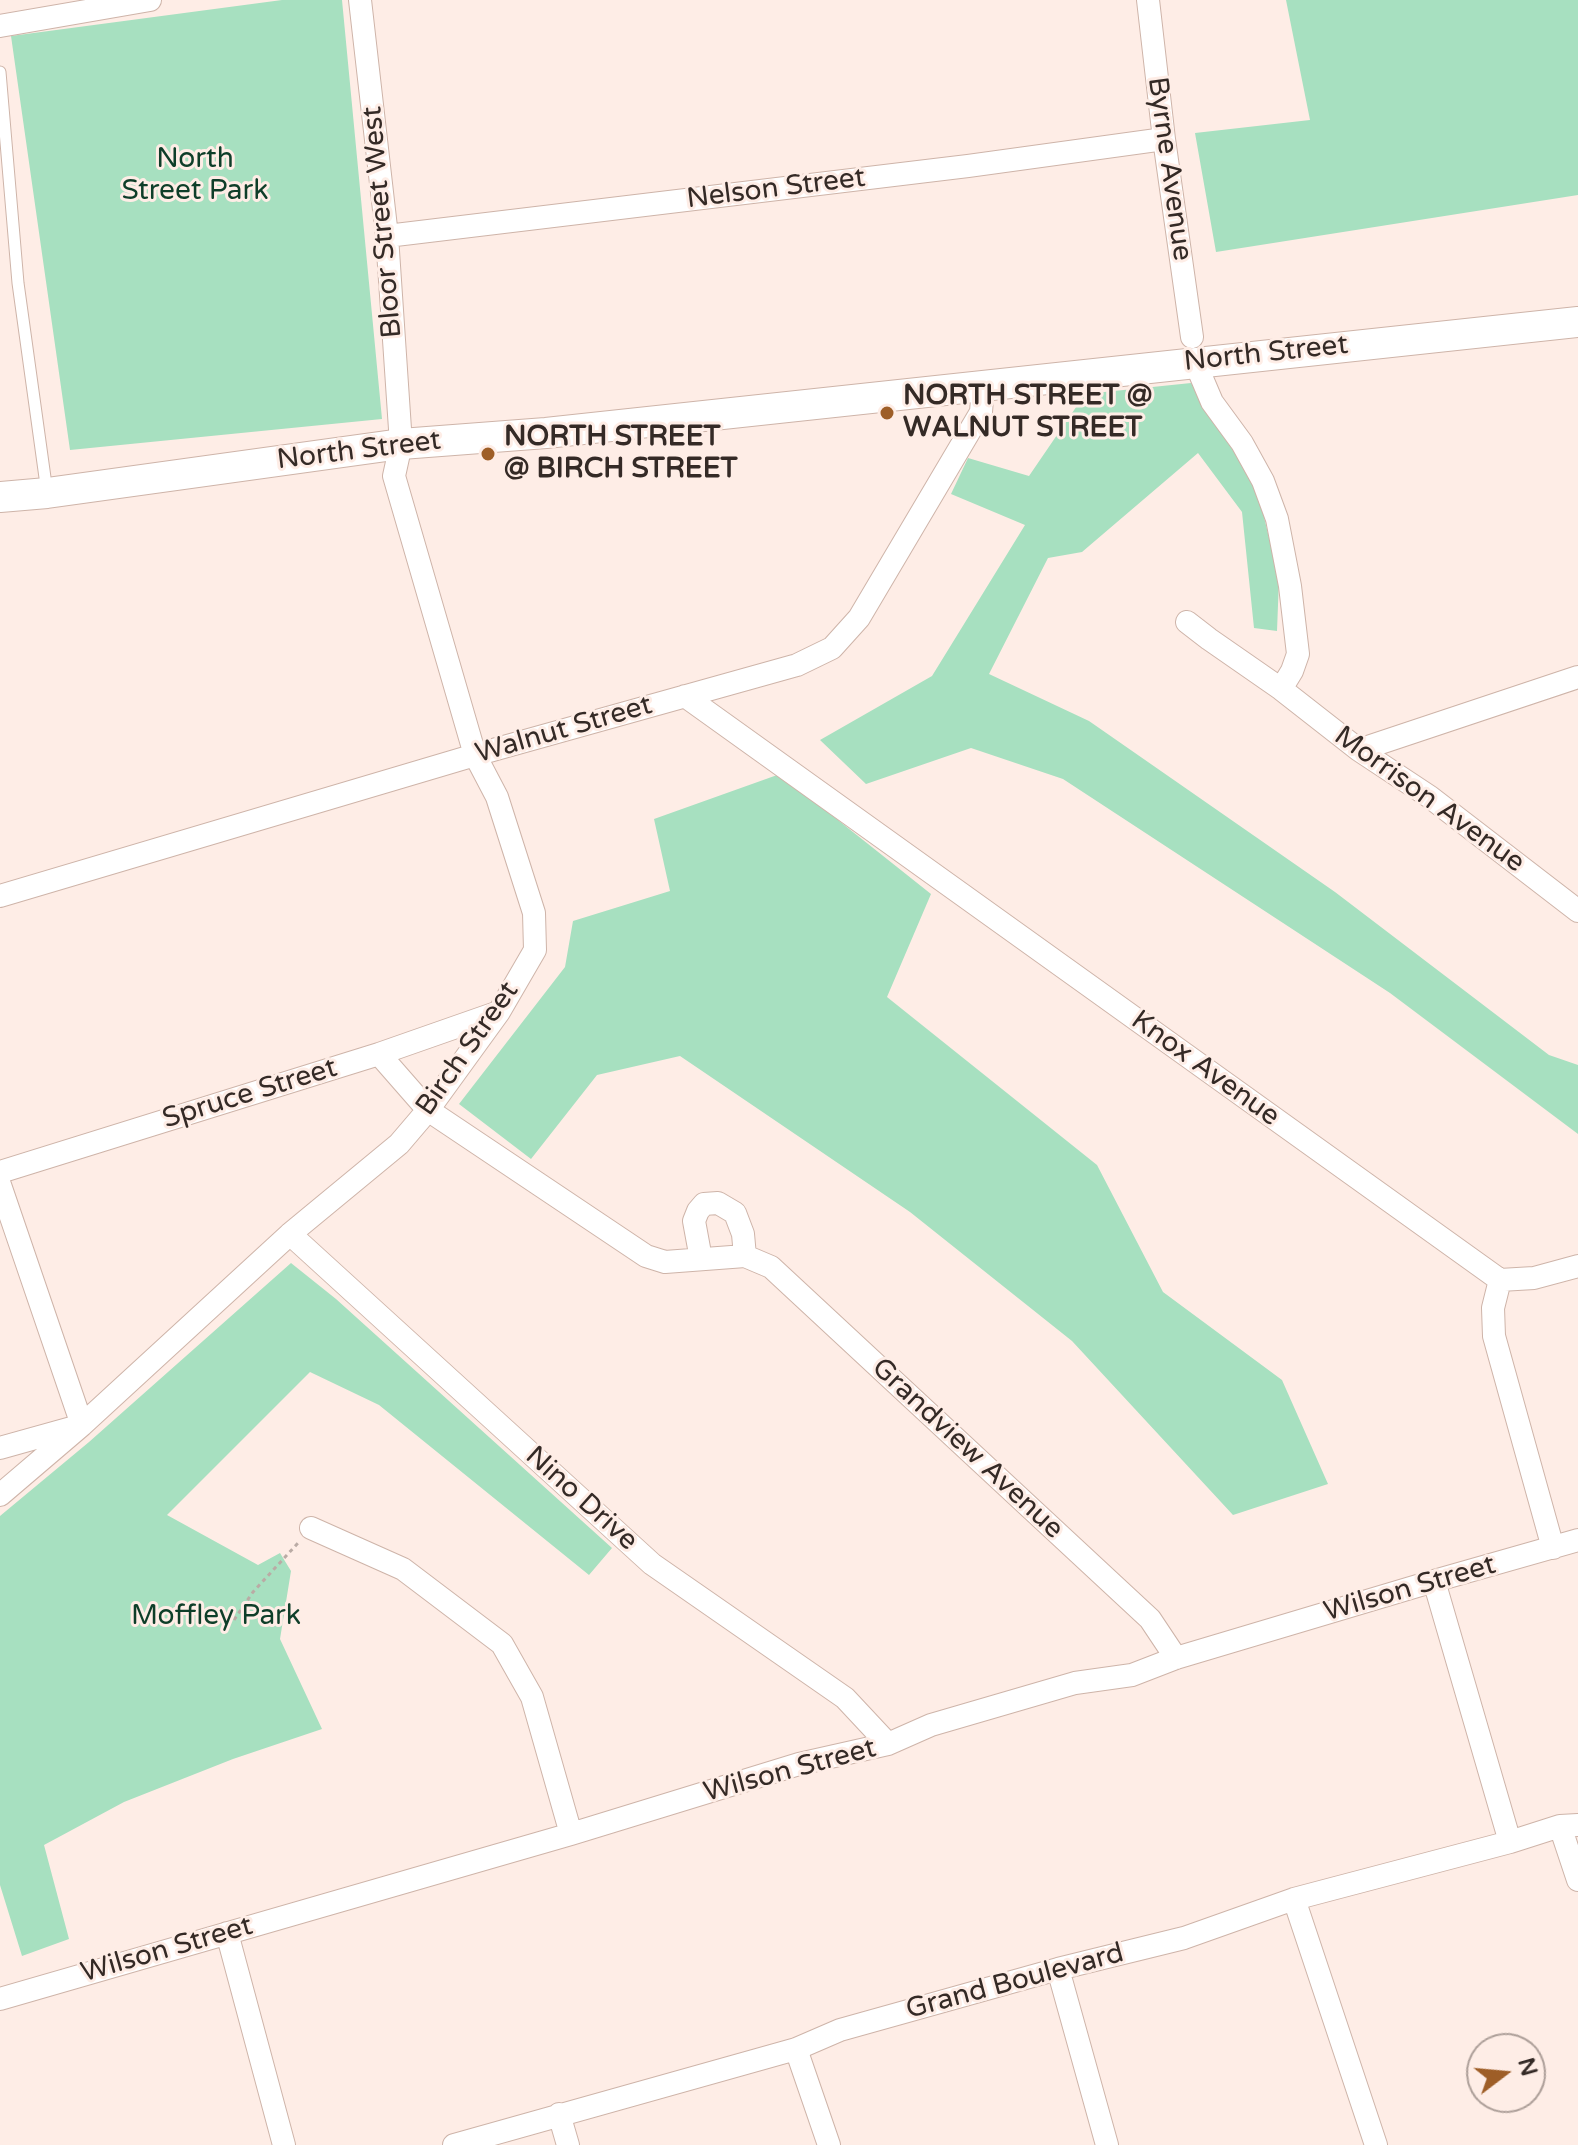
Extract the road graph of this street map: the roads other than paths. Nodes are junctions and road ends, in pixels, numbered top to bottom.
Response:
1 (150, 0) edge
2 (360, 0) edge
3 (1148, 0) edge
4 (0, 26) edge
5 (0, 72) edge
6 (1164, 139) junction
7 (387, 236) junction
8 (1578, 322) edge
9 (1194, 349) junction
10 (983, 386) junction
11 (401, 444) junction
12 (47, 493) junction
13 (0, 497) edge
14 (1187, 622) dead end
15 (1578, 677) edge
16 (1281, 689) junction
17 (685, 696) junction
18 (1359, 750) junction
19 (475, 755) junction
20 (0, 896) edge
21 (1578, 911) edge
22 (499, 1012) junction
23 (379, 1054) junction
24 (428, 1110) junction
25 (0, 1172) edge
26 (0, 1185) edge
27 (290, 1234) junction
28 (745, 1256) junction
29 (701, 1259) junction
30 (1578, 1266) edge
31 (1500, 1280) junction
32 (82, 1425) junction
33 (0, 1448) edge
34 (0, 1495) edge
35 (311, 1528) road end
36 (1578, 1540) edge
37 (1553, 1548) junction
38 (1434, 1581) junction
39 (1176, 1658) junction
40 (888, 1744) junction
41 (1569, 1826) edge
42 (571, 1834) junction
43 (1510, 1842) junction
44 (1578, 1880) edge
45 (1294, 1899) junction
46 (227, 1933) junction
47 (1058, 1969) junction
48 (0, 1999) edge
49 (796, 2049) junction
50 (559, 2114) junction
51 (284, 2145) edge
52 (454, 2145) edge
53 (568, 2145) edge
54 (829, 2145) edge
55 (1107, 2145) edge
56 (1376, 2145) edge

1 - 4 street
2 - 7 street, Bloor Street West
3 - 6 street, Byrne Avenue
5 - 12 lane
6 - 7 street, Nelson Street
6 - 9 street, Byrne Avenue
7 - 11 street, Bloor Street West
8 - 9 main road, North Street
9 - 10 main road, North Street
9 - 16 street
10 - 11 main road, North Street
10 - 17 street, Walnut Street
11 - 12 main road, North Street
11 - 19 street, Birch Street
12 - 13 main road, North Street
14 - 16 street, Morrison Avenue
15 - 18 street
16 - 18 street, Morrison Avenue
17 - 19 street, Walnut Street
17 - 31 street, Knox Avenue
18 - 21 street, Morrison Avenue
19 - 20 street, Walnut Street
19 - 22 street, Birch Street
22 - 23 street, Spruce Street
22 - 24 street, Birch Street
23 - 24 street
23 - 25 street, Spruce Street
24 - 27 street, Birch Street
24 - 29 street
26 - 32 street
27 - 32 street, Birch Street
27 - 40 street, Nino Drive
28 - 29 street
28 - 29 street
28 - 39 street, Grandview Avenue
30 - 31 street
31 - 37 street
32 - 33 street
32 - 34 street, Birch Street
35 - 42 street
36 - 37 street, Wilson Street
37 - 38 street, Wilson Street
38 - 39 street, Wilson Street
38 - 43 street
39 - 40 street, Wilson Street
40 - 42 street, Wilson Street
41 - 43 street, Grand Boulevard
41 - 44 street
42 - 46 street, Wilson Street
43 - 45 street, Grand Boulevard
45 - 47 street, Grand Boulevard
45 - 56 street
46 - 48 street, Wilson Street
46 - 51 street
47 - 49 street, Grand Boulevard
47 - 55 street
49 - 50 street, Grand Boulevard
49 - 54 street
50 - 52 street, Grand Boulevard
50 - 53 street

